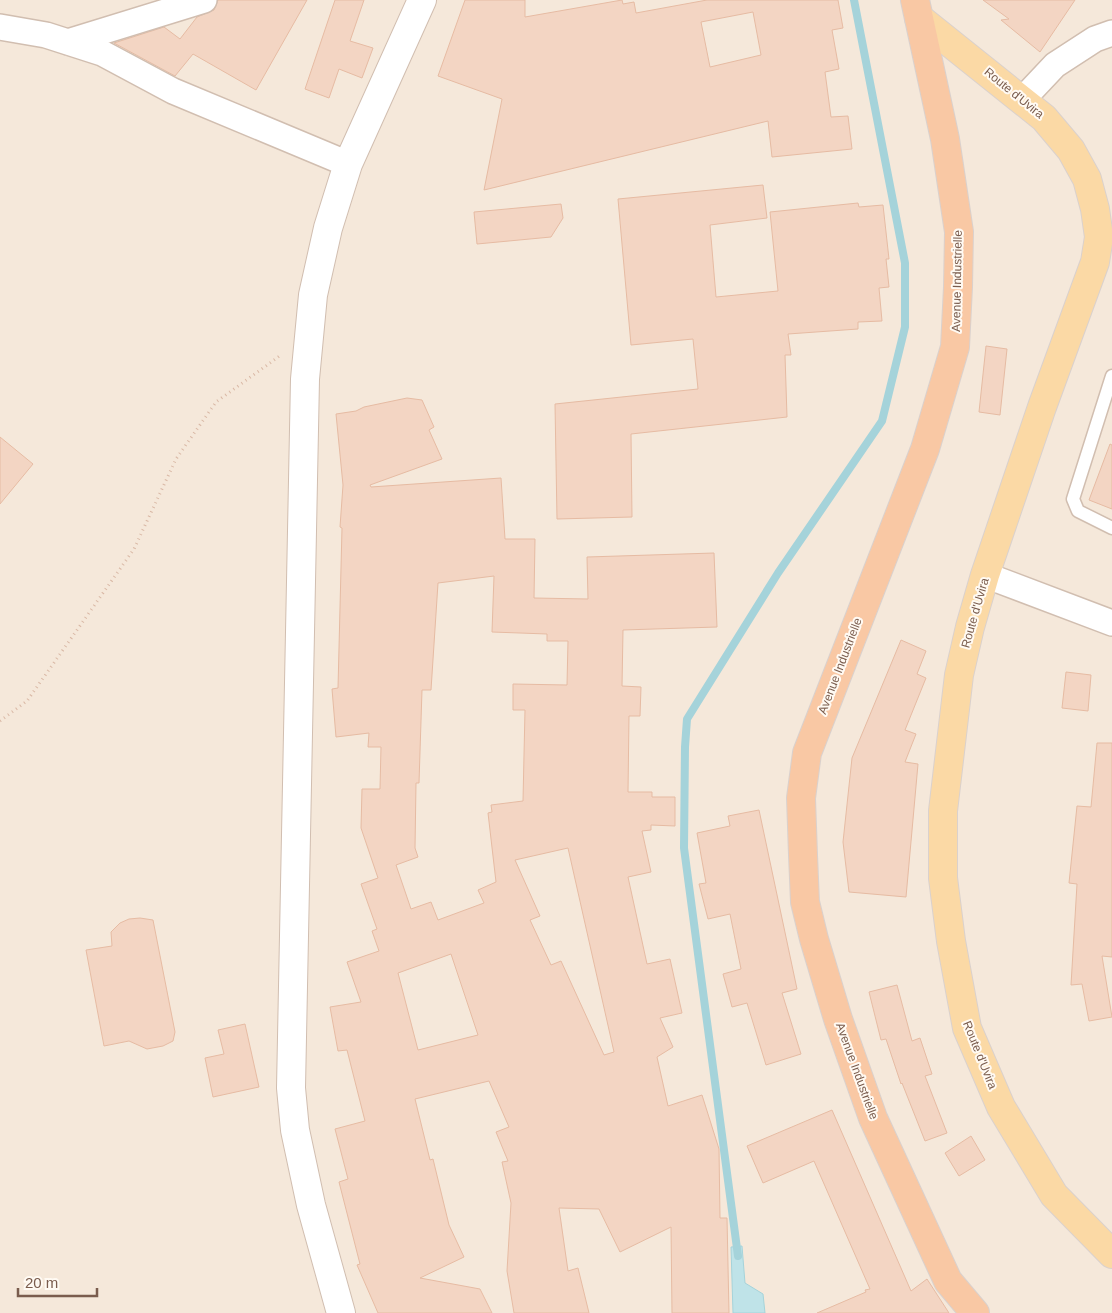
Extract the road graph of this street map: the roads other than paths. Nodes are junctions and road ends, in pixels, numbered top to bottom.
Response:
1 (204, 0) edge
2 (422, 0) edge
3 (917, 9) edge
4 (0, 27) edge
5 (1112, 33) edge
6 (68, 42) junction
7 (1022, 100) junction
8 (348, 164) junction
9 (1112, 376) edge
10 (1112, 528) edge
11 (985, 576) junction
12 (1112, 623) edge
13 (1112, 1254) edge
14 (341, 1313) edge
15 (976, 1313) edge

1 - 6 street
2 - 8 street
3 - 7 main road, Route d'Uvira
3 - 15 highway, Avenue Industrielle
4 - 6 street
5 - 7 street
6 - 8 street
7 - 11 main road, Route d'Uvira
8 - 14 street
9 - 10 lane
11 - 12 street
11 - 13 main road, Route d'Uvira

